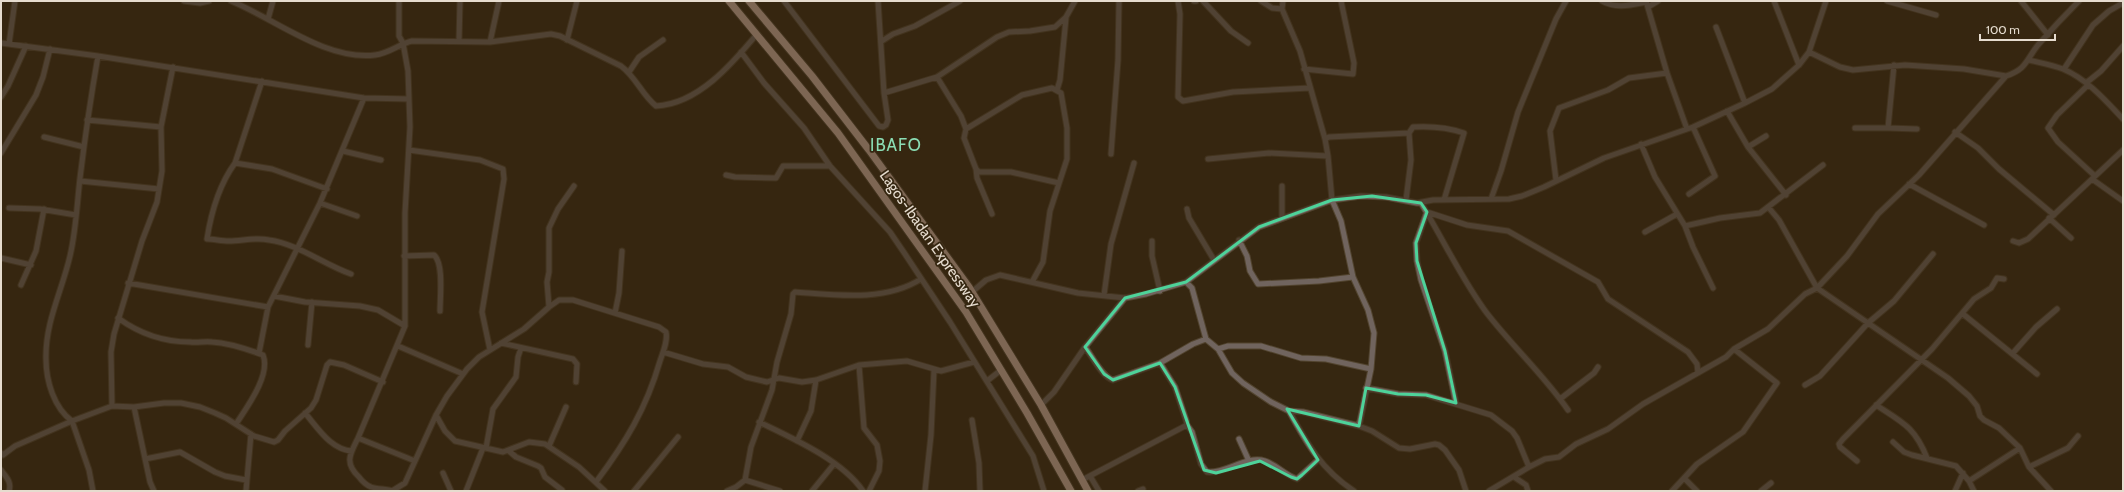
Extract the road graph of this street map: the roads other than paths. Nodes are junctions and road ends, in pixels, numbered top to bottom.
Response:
1 (15, 1) edge
2 (184, 1) edge
3 (210, 1) edge
4 (231, 1) edge
5 (273, 1) edge
6 (399, 1) edge
7 (460, 1) edge
8 (499, 1) edge
9 (577, 1) edge
10 (728, 1) edge
11 (749, 1) edge
12 (784, 1) edge
13 (878, 1) edge
14 (960, 1) edge
15 (1075, 1) edge
16 (1119, 1) edge
17 (1178, 1) edge
18 (1203, 1) edge
19 (1261, 1) edge
20 (1283, 1) edge
21 (1341, 1) edge
22 (1566, 1) edge
23 (1602, 1) edge
24 (1658, 1) edge
25 (1774, 1) edge
26 (1826, 1) edge
27 (2021, 1) edge
28 (2079, 1) edge
29 (1890, 2) edge
30 (1647, 3) edge
31 (2123, 3) edge
32 (1282, 9) junction
33 (1936, 15) dead end
34 (1066, 17) junction
35 (268, 19) junction
36 (1716, 27) dead end
37 (757, 34) junction
38 (2048, 34) junction
39 (567, 40) junction
40 (663, 40) dead end
41 (459, 41) junction
42 (882, 41) junction
43 (490, 42) junction
44 (1, 43) edge
45 (403, 43) junction
46 (1248, 43) dead end
47 (9, 44) junction
48 (26, 46) junction
49 (2123, 46) edge
50 (50, 49) junction
51 (741, 52) junction
52 (1809, 52) junction
53 (98, 56) junction
54 (2030, 60) junction
55 (1894, 65) junction
56 (1799, 66) junction
57 (173, 67) junction
58 (1304, 69) junction
59 (2064, 69) junction
60 (629, 72) junction
61 (1667, 73) junction
62 (937, 76) junction
63 (2006, 76) junction
64 (262, 80) junction
65 (2087, 84) junction
66 (1310, 88) junction
67 (1057, 90) junction
68 (884, 93) junction
69 (1, 97) edge
70 (364, 98) junction
71 (409, 99) junction
72 (1745, 103) junction
73 (1727, 111) junction
74 (2123, 119) edge
75 (87, 120) junction
76 (161, 126) junction
77 (1690, 128) junction
78 (1855, 128) dead end
79 (1888, 128) junction
80 (1917, 128) dead end
81 (966, 129) junction
82 (1955, 132) junction
83 (1409, 133) junction
84 (1766, 136) dead end
85 (44, 137) dead end
86 (1325, 139) junction
87 (1642, 144) junction
88 (84, 147) junction
89 (1748, 147) junction
90 (409, 150) junction
91 (2123, 150) edge
92 (342, 151) junction
93 (1, 153) edge
94 (1111, 154) dead end
95 (1328, 156) junction
96 (1208, 159) dead end
97 (381, 160) dead end
98 (235, 163) junction
99 (1134, 163) dead end
100 (1823, 165) dead end
101 (830, 166) junction
102 (976, 169) junction
103 (726, 175) dead end
104 (2093, 177) junction
105 (1556, 180) junction
106 (80, 181) junction
107 (1059, 183) junction
108 (1909, 184) junction
109 (574, 186) dead end
110 (1282, 186) dead end
111 (159, 189) junction
112 (326, 189) junction
113 (1689, 194) dead end
114 (1786, 195) junction
115 (1491, 199) junction
116 (1332, 200) junction
117 (1406, 200) junction
118 (1444, 200) junction
119 (2123, 201) edge
120 (1421, 202) junction
121 (320, 203) junction
122 (9, 208) dead end
123 (1769, 208) junction
124 (44, 209) junction
125 (1186, 209) dead end
126 (1427, 212) junction
127 (992, 214) dead end
128 (1677, 214) junction
129 (76, 215) junction
130 (357, 216) dead end
131 (2052, 217) junction
132 (1282, 218) junction
133 (1984, 225) dead end
134 (1685, 226) junction
135 (1645, 232) dead end
136 (2071, 238) dead end
137 (1239, 240) junction
138 (1152, 241) dead end
139 (2013, 241) dead end
140 (298, 250) junction
141 (622, 250) dead end
142 (1934, 254) dead end
143 (404, 256) junction
144 (1, 258) edge
145 (1214, 260) junction
146 (31, 265) junction
147 (351, 274) dead end
148 (1353, 277) junction
149 (921, 279) junction
150 (2004, 279) dead end
151 (1032, 282) junction
152 (1186, 282) junction
153 (128, 283) junction
154 (22, 285) dead end
155 (1713, 288) dead end
156 (1817, 288) junction
157 (1160, 291) junction
158 (972, 292) junction
159 (1104, 295) junction
160 (274, 296) junction
161 (1125, 298) junction
162 (312, 302) junction
163 (549, 306) junction
164 (268, 307) junction
165 (2057, 309) dead end
166 (440, 311) dead end
167 (615, 313) junction
168 (1963, 314) junction
169 (118, 318) junction
170 (1868, 323) junction
171 (405, 326) junction
172 (1206, 339) junction
173 (501, 343) junction
174 (308, 345) dead end
175 (398, 346) junction
176 (1085, 347) junction
177 (521, 348) junction
178 (1218, 349) junction
179 (1734, 349) junction
180 (490, 350) junction
181 (663, 352) junction
182 (259, 353) junction
183 (2013, 353) junction
184 (1920, 359) junction
185 (974, 362) junction
186 (1160, 363) junction
187 (860, 365) junction
188 (1598, 366) dead end
189 (1371, 369) junction
190 (934, 370) junction
191 (1001, 370) junction
192 (1698, 373) junction
193 (463, 374) junction
194 (2037, 374) dead end
195 (773, 380) junction
196 (816, 380) junction
197 (383, 382) junction
198 (576, 382) dead end
199 (987, 382) junction
200 (1805, 385) dead end
201 (1366, 388) junction
202 (1560, 399) junction
203 (1456, 403) junction
204 (1041, 405) junction
205 (1876, 405) junction
206 (112, 406) junction
207 (134, 407) junction
208 (566, 407) dead end
209 (1568, 410) dead end
210 (1288, 411) junction
211 (305, 413) junction
212 (436, 415) junction
213 (972, 420) dead end
214 (72, 421) junction
215 (759, 422) junction
216 (236, 424) junction
217 (1186, 425) junction
218 (1359, 426) junction
219 (251, 434) junction
220 (2078, 436) dead end
221 (678, 437) dead end
222 (358, 438) junction
223 (1239, 439) dead end
224 (797, 441) junction
225 (1893, 442) dead end
226 (549, 446) junction
227 (485, 448) junction
228 (2020, 448) junction
229 (352, 451) junction
230 (509, 451) junction
231 (2, 455) edge
232 (1926, 458) junction
233 (145, 459) junction
234 (1318, 460) junction
235 (415, 461) junction
236 (1248, 461) junction
237 (1857, 461) dead end
238 (834, 464) junction
239 (1529, 467) junction
240 (2028, 467) junction
241 (1, 470) edge
242 (1963, 472) junction
243 (443, 473) dead end
244 (1090, 476) junction
245 (1514, 477) junction
246 (1685, 479) junction
247 (246, 480) junction
248 (745, 480) junction
249 (1082, 480) junction
250 (1969, 481) junction
251 (596, 482) junction
252 (1771, 483) dead end
253 (562, 490) edge
254 (9, 491) edge
255 (93, 491) edge
256 (154, 491) edge
257 (246, 491) edge
258 (392, 491) edge
259 (451, 491) edge
260 (466, 491) edge
261 (605, 491) edge
262 (634, 491) edge
263 (727, 491) edge
264 (780, 491) edge
265 (812, 491) edge
266 (863, 491) edge
267 (869, 491) edge
268 (926, 491) edge
269 (980, 491) edge
270 (1044, 491) edge
271 (1071, 491) edge
272 (1088, 491) edge
273 (1100, 491) edge
274 (1354, 491) edge
275 (1466, 491) edge
276 (1489, 491) edge
277 (1528, 491) edge
278 (1672, 491) edge
279 (1697, 491) edge
280 (1761, 491) edge
281 (1955, 491) edge
282 (1974, 491) edge
283 (2051, 491) edge

1 - 47 street
2 - 3 street
4 - 35 street
5 - 35 street
6 - 45 street
7 - 41 street
8 - 43 street
9 - 39 street
10 - 37 highway, Lagos-Ibadan Expressway
11 - 158 highway, Lagos-Ibadan Expressway
12 - 68 street
13 - 42 street
14 - 42 street
15 - 34 street
16 - 94 street
17 - 66 street
18 - 46 street
19 - 32 street
20 - 32 street
21 - 58 street
22 - 115 street
23 - 30 street
24 - 30 street
25 - 56 street
26 - 52 street
27 - 38 street
28 - 38 street
29 - 33 street
30 - 61 street
31 - 59 street
32 - 58 street
34 - 62 street
34 - 67 street
35 - 45 street
36 - 72 street
37 - 51 street
37 - 191 highway, Lagos-Ibadan Expressway
38 - 54 street
39 - 43 street
39 - 60 street
40 - 60 street
41 - 43 street
41 - 45 street
42 - 68 street
44 - 47 street
45 - 71 street
47 - 48 street
48 - 50 street
48 - 69 street
49 - 65 street
50 - 53 street
50 - 93 street
51 - 60 street
51 - 101 street
52 - 55 street
52 - 56 street
53 - 57 street
53 - 75 street
54 - 59 street
54 - 63 street
55 - 63 street
55 - 79 street
56 - 72 street
57 - 64 street
57 - 76 street
58 - 66 street
59 - 65 street
61 - 77 street
61 - 105 street
62 - 68 street
62 - 81 street
63 - 82 street
64 - 70 street
64 - 98 street
65 - 74 street
65 - 104 street
66 - 86 street
67 - 81 street
67 - 107 street
70 - 71 street
70 - 92 street
71 - 90 street
72 - 73 street
73 - 77 street
73 - 89 street
75 - 76 street
75 - 88 street
76 - 111 street
77 - 87 street
77 - 113 street
78 - 79 street
79 - 80 street
81 - 102 street
82 - 108 street
82 - 131 street
83 - 86 street
83 - 117 street
83 - 118 street
84 - 89 street
85 - 88 street
86 - 95 street
87 - 105 street
87 - 128 street
88 - 106 street
89 - 114 street
90 - 143 street
90 - 180 street
91 - 104 street
92 - 97 street
92 - 112 street
95 - 96 street
95 - 116 street
98 - 112 street
98 - 140 street
99 - 159 street
100 - 114 street
101 - 103 street
101 - 149 street
102 - 107 street
102 - 127 street
104 - 119 street
104 - 131 street
105 - 115 street
106 - 111 street
106 - 129 street
107 - 151 street
108 - 133 street
108 - 156 street
109 - 163 street
110 - 132 street
111 - 153 street
112 - 121 street
114 - 123 street
115 - 118 street
116 - 117 street
116 - 132 street
116 - 148 street
117 - 120 street
118 - 120 street
120 - 126 street
121 - 130 street
121 - 140 street
122 - 124 street
123 - 134 street
123 - 156 street
124 - 129 street
124 - 146 street
125 - 145 street
126 - 192 street
126 - 202 street
126 - 203 street
128 - 134 street
128 - 135 street
129 - 214 street
131 - 136 street
131 - 139 street
132 - 137 street
134 - 155 street
137 - 145 street
137 - 148 street
138 - 157 street
140 - 147 street
140 - 160 street
141 - 167 street
142 - 170 street
143 - 166 street
143 - 171 street
144 - 146 street
145 - 152 street
146 - 154 street
148 - 189 street
149 - 185 street
149 - 195 street
150 - 168 street
151 - 158 street
151 - 159 street
152 - 157 street
152 - 172 street
153 - 164 street
153 - 169 street
156 - 170 street
156 - 179 street
157 - 161 street
158 - 204 highway, Lagos-Ibadan Expressway
159 - 161 street
160 - 162 street
160 - 164 street
161 - 176 street
162 - 171 street
162 - 174 street
163 - 167 street
163 - 173 street
164 - 182 street
165 - 183 street
167 - 181 street
168 - 183 street
168 - 184 street
169 - 182 street
169 - 206 street
170 - 184 street
170 - 200 street
171 - 175 street
172 - 178 street
172 - 186 street
173 - 177 street
173 - 180 street
175 - 193 street
175 - 197 street
176 - 186 street
176 - 204 street
177 - 198 street
177 - 227 street
178 - 189 street
178 - 210 street
179 - 192 street
179 - 246 street
180 - 193 street
181 - 195 street
181 - 251 street
182 - 216 street
183 - 194 street
184 - 205 street
184 - 228 street
185 - 190 street
185 - 199 street
186 - 217 street
187 - 190 street
187 - 196 street
187 - 267 street
188 - 202 street
189 - 201 street
190 - 268 street
191 - 199 street
191 - 271 highway, Lagos-Ibadan Expressway
192 - 239 street
193 - 212 street
195 - 196 street
195 - 215 street
196 - 224 street
197 - 211 street
197 - 222 street
199 - 270 street
201 - 203 street
201 - 218 street
202 - 209 street
203 - 239 street
204 - 249 highway, Lagos-Ibadan Expressway
205 - 232 street
205 - 237 street
206 - 207 street
206 - 214 street
207 - 216 street
207 - 233 street
208 - 226 street
210 - 218 street
210 - 234 street
211 - 219 street
211 - 229 street
212 - 227 street
212 - 235 street
213 - 269 street
214 - 231 street
214 - 255 street
215 - 224 street
215 - 248 street
216 - 219 street
217 - 236 street
217 - 244 street
218 - 275 street
219 - 247 street
220 - 240 street
221 - 262 street
222 - 229 street
222 - 235 street
223 - 236 street
224 - 238 street
225 - 232 street
226 - 230 street
226 - 251 street
227 - 230 street
227 - 260 street
228 - 240 street
228 - 250 street
229 - 258 street
230 - 253 street
232 - 242 street
233 - 247 street
233 - 256 street
234 - 236 street
234 - 274 street
235 - 258 street
238 - 265 street
238 - 266 street
239 - 245 street
240 - 283 street
241 - 254 street
242 - 250 street
242 - 281 street
243 - 259 street
244 - 249 street
244 - 273 street
245 - 276 street
245 - 277 street
246 - 278 street
246 - 279 street
247 - 257 street
248 - 263 street
248 - 264 street
249 - 272 highway, Lagos-Ibadan Expressway
250 - 282 street
251 - 261 street
252 - 280 street

